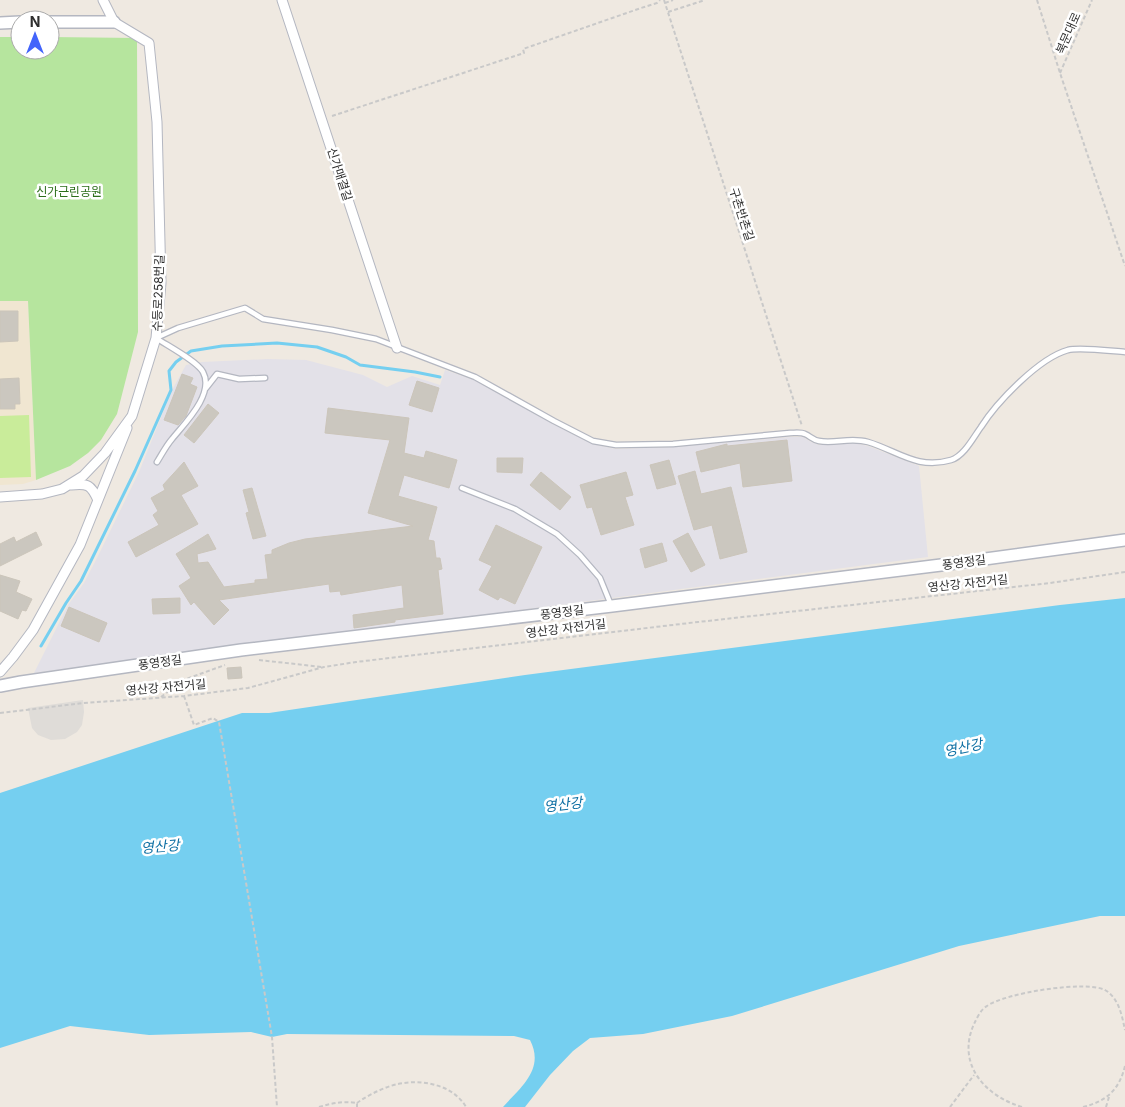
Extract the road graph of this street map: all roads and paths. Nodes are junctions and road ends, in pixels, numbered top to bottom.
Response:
1 (103, 0) edge
2 (282, 0) edge
3 (660, 0) edge
4 (673, 0) edge
5 (704, 0) edge
6 (1038, 0) edge
7 (1092, 0) edge
8 (664, 1) edge
9 (668, 12) junction
10 (60, 22) edge
11 (114, 22) junction
12 (1060, 73) junction
13 (322, 119) junction
14 (1125, 266) edge
15 (156, 338) junction
16 (397, 348) junction
17 (1125, 352) edge
18 (265, 378) dead end
19 (206, 388) junction
20 (132, 416) junction
21 (804, 433) junction
22 (157, 462) dead end
23 (68, 486) junction
24 (462, 488) dead end
25 (0, 497) edge
26 (98, 500) junction
27 (1125, 540) edge
28 (1125, 572) edge
29 (612, 606) junction
30 (254, 660) dead end
31 (230, 663) dead end
32 (324, 667) junction
33 (0, 672) edge
34 (0, 686) edge
35 (184, 696) junction
36 (161, 697) junction
37 (0, 713) edge
38 (1125, 1030) edge
39 (1125, 1066) edge
40 (975, 1074) junction
41 (1109, 1096) junction
42 (357, 1102) junction
43 (277, 1107) edge
44 (319, 1107) edge
45 (357, 1107) edge
46 (466, 1107) edge
47 (950, 1107) edge
48 (1022, 1107) edge
49 (1083, 1107) edge
50 (1106, 1107) edge

1 - 11 street
2 - 13 street, 신가매결길
3 - 13 path
4 - 8 path
5 - 9 path
6 - 12 path
7 - 12 path, 북문대로
8 - 9 path, 구촌반촌길
9 - 21 path, 구촌반촌길
10 - 11 street
11 - 15 street, 수등로258번길
12 - 14 path
13 - 16 street, 신가매결길
15 - 16 lane
15 - 19 lane
15 - 20 street, 수등로258번길
16 - 21 lane
17 - 21 lane
18 - 19 lane
19 - 22 lane
20 - 23 street, 수등로258번길
20 - 26 street
23 - 25 street, 수등로258번길
23 - 26 street
24 - 29 lane
26 - 33 street
27 - 29 street, 풍영정길
28 - 32 path, 영산강 자전거길
29 - 34 street, 풍영정길
30 - 32 path
31 - 36 path
32 - 35 path, 영산강 자전거길
35 - 36 path, 영산강 자전거길
35 - 43 path
36 - 37 path, 영산강 자전거길
38 - 40 path
39 - 41 path
40 - 47 path
40 - 48 path
41 - 49 path
41 - 50 path
42 - 44 path
42 - 45 path
42 - 46 path

